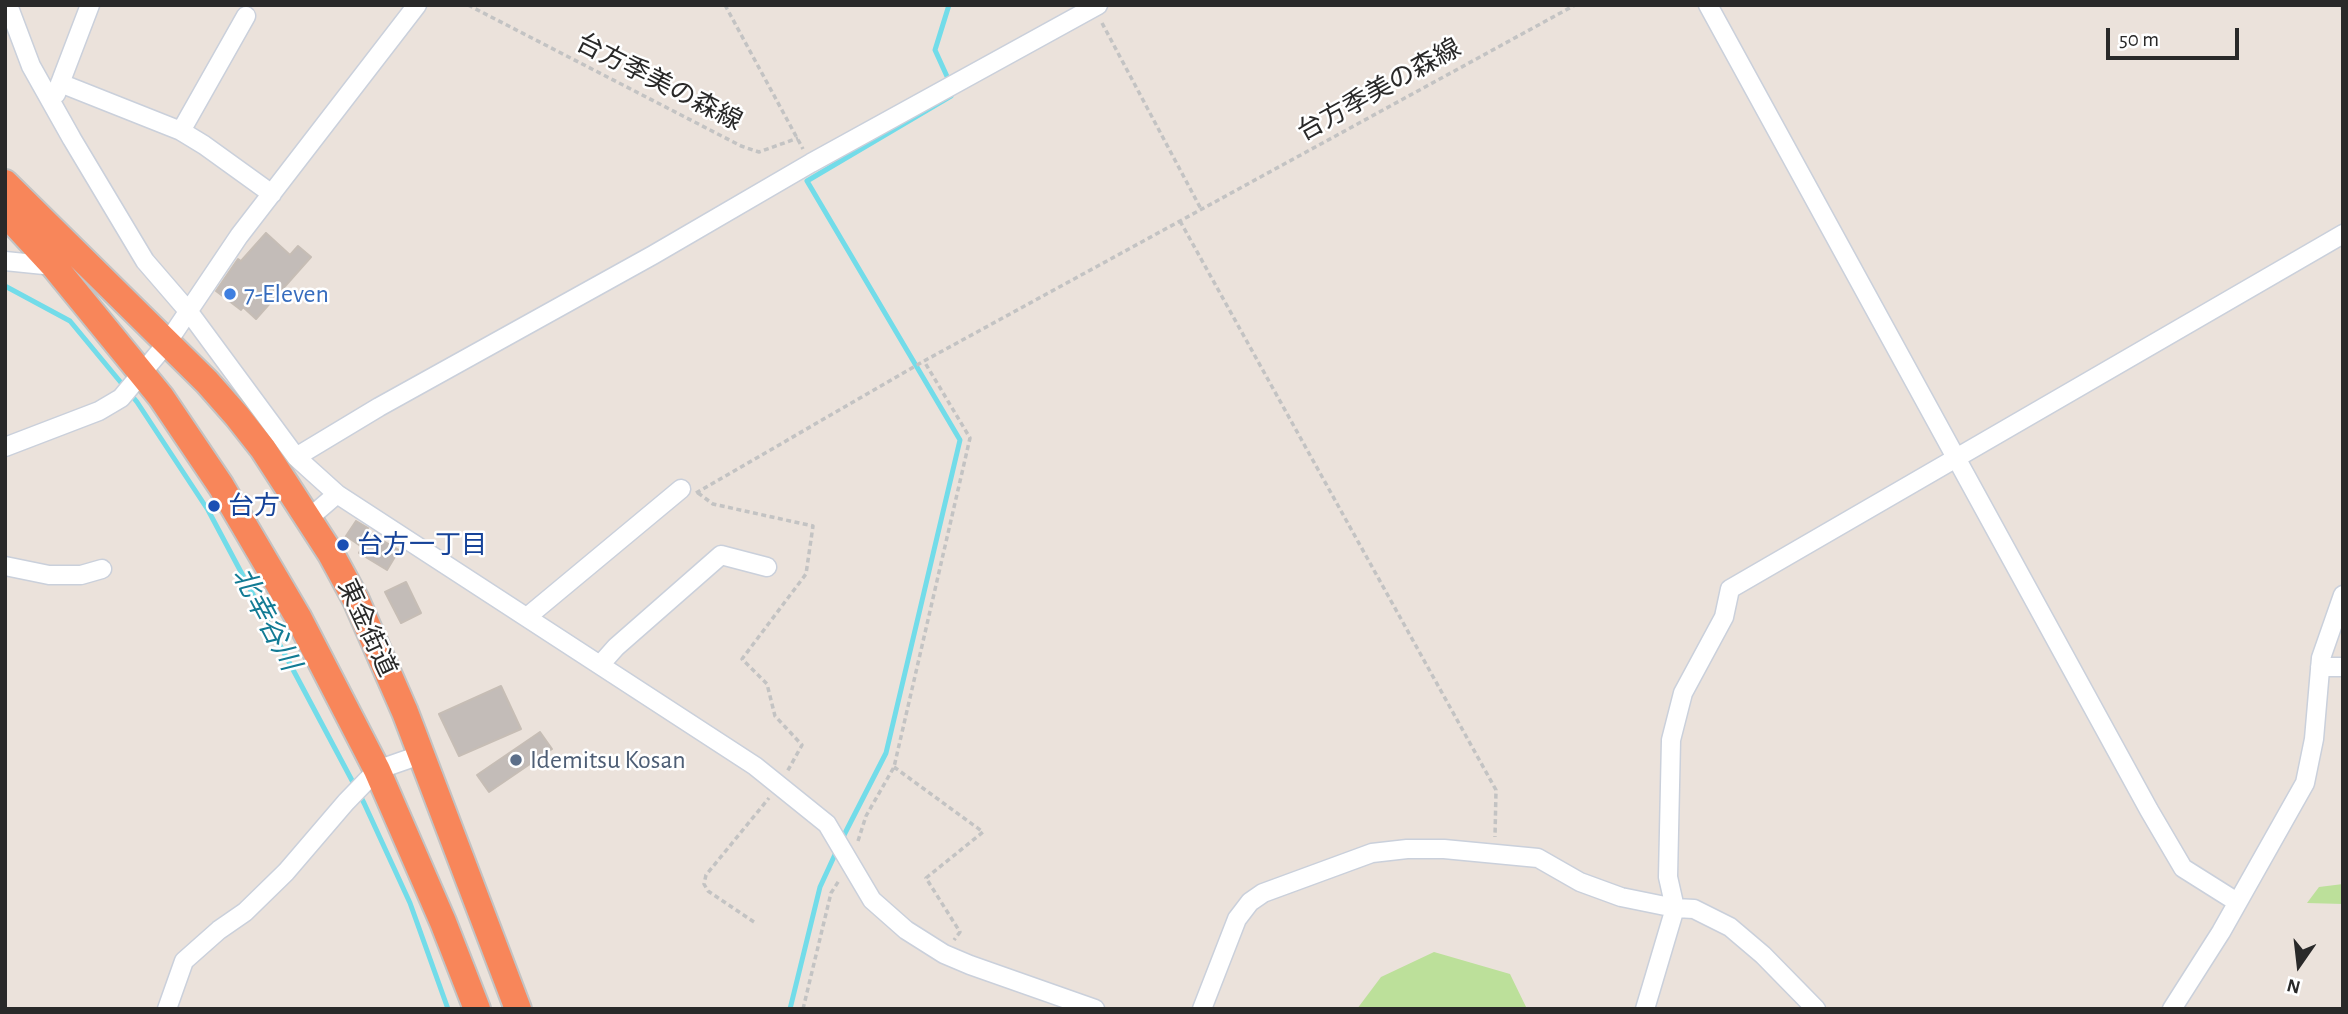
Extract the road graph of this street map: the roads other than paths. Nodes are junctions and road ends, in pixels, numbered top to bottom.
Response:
1 (8, 5) edge
2 (90, 5) edge
3 (417, 5) edge
4 (1708, 5) edge
5 (1096, 6) edge
6 (246, 16) dead end
7 (60, 83) junction
8 (52, 103) junction
9 (181, 131) junction
10 (5, 183) edge
11 (272, 194) junction
12 (5, 214) edge
13 (2343, 234) edge
14 (5, 261) edge
15 (54, 266) junction
16 (189, 312) junction
17 (167, 343) junction
18 (142, 373) junction
19 (5, 447) edge
20 (296, 457) junction
21 (1955, 458) junction
22 (690, 491) road end
23 (337, 494) junction
24 (308, 519) junction
25 (5, 566) edge
26 (767, 567) dead end
27 (102, 569) dead end
28 (2343, 595) edge
29 (527, 617) junction
30 (600, 665) junction
31 (2320, 667) junction
32 (2343, 667) edge
33 (420, 755) junction
34 (377, 770) junction
35 (2237, 902) junction
36 (1675, 908) junction
37 (167, 1009) edge
38 (477, 1009) edge
39 (518, 1009) edge
40 (1095, 1009) edge
41 (1202, 1009) edge
42 (1645, 1009) edge
43 (1816, 1009) edge
44 (2172, 1009) edge

1 - 8 street
2 - 7 street
3 - 11 street
4 - 21 street
5 - 20 street
6 - 9 street
7 - 8 street
7 - 9 street
8 - 16 street
9 - 11 street
10 - 17 highway, 東金街道
11 - 16 street
12 - 15 highway, 東金街道
13 - 21 street
14 - 15 street
15 - 18 highway, 東金街道
16 - 17 street
16 - 20 street
17 - 18 street
17 - 24 highway, 東金街道
18 - 19 street
18 - 34 highway, 東金街道
20 - 23 street
21 - 35 street
21 - 36 street
22 - 29 street
23 - 24 street
23 - 29 street
24 - 33 highway, 東金街道
25 - 27 street
26 - 30 street
28 - 31 street
29 - 30 street
30 - 40 street
31 - 32 street
31 - 35 street
33 - 34 street
33 - 39 highway, 東金街道
34 - 37 street
34 - 38 highway, 東金街道
35 - 44 street
36 - 41 street
36 - 42 street
36 - 43 street

